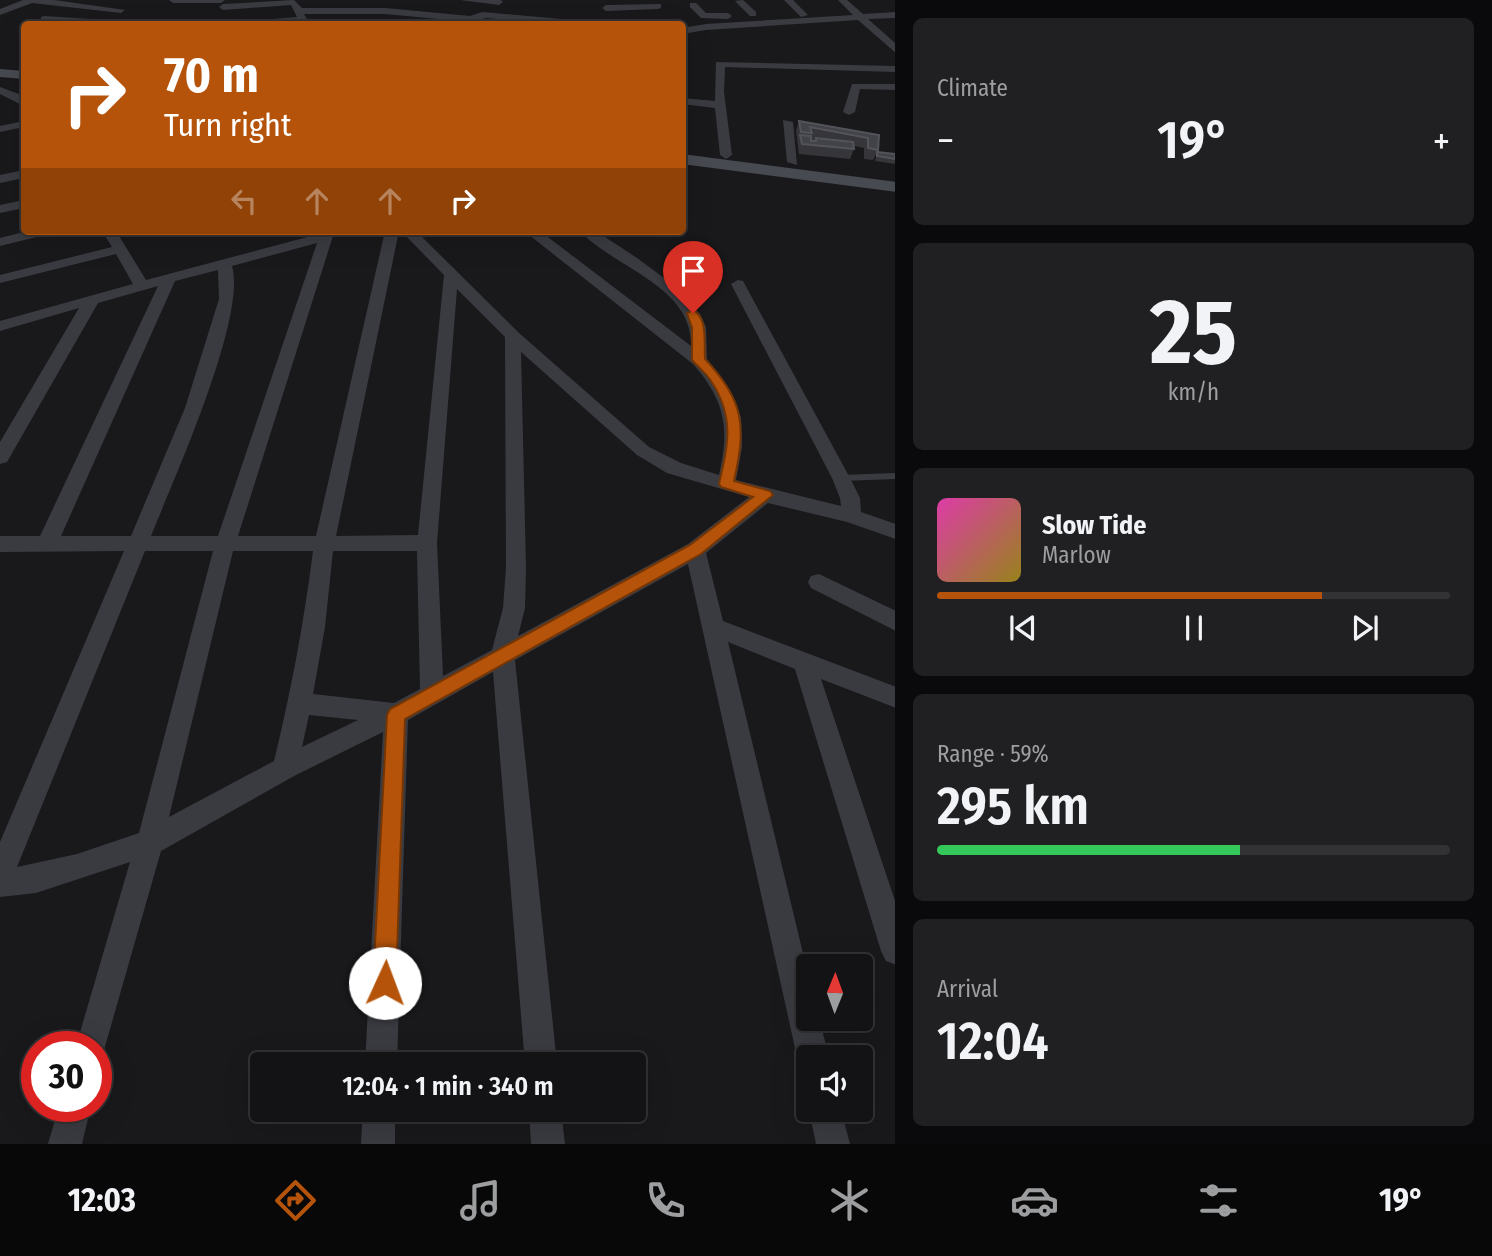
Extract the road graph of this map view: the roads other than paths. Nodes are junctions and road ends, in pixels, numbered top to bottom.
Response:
1 (31, 0) edge
2 (87, 0) edge
3 (173, 0) edge
4 (464, 0) edge
5 (598, 0) edge
6 (788, 0) edge
7 (842, 0) edge
8 (500, 1) edge
9 (739, 1) edge
10 (76, 5) junction
11 (693, 5) dead end
12 (223, 6) edge
13 (658, 6) dead end
14 (606, 8) junction
15 (121, 10) dead end
16 (0, 12) edge
17 (753, 14) junction
18 (895, 15) edge
19 (437, 16) edge
20 (483, 16) junction
21 (861, 17) junction
22 (302, 18) edge
23 (44, 19) dead end
24 (622, 19) dead end
25 (75, 21) edge
26 (274, 21) edge
27 (546, 21) edge
28 (686, 31) edge
29 (895, 50) edge
30 (895, 69) edge
31 (0, 70) edge
32 (21, 73) edge
33 (895, 87) edge
34 (2, 92) edge
35 (21, 99) edge
36 (686, 101) edge
37 (720, 105) junction
38 (849, 112) dead end
39 (787, 122) dead end
40 (21, 125) edge
41 (0, 129) edge
42 (686, 150) edge
43 (726, 155) junction
44 (686, 160) edge
45 (793, 162) junction
46 (21, 175) edge
47 (895, 177) edge
48 (0, 179) edge
49 (895, 187) edge
50 (21, 205) edge
51 (0, 209) edge
52 (28, 235) edge
53 (111, 235) edge
54 (325, 235) edge
55 (328, 235) edge
56 (391, 235) edge
57 (412, 235) edge
58 (536, 235) edge
59 (593, 235) edge
60 (0, 242) edge
61 (120, 249) junction
62 (224, 264) junction
63 (452, 274) junction
64 (0, 279) edge
65 (169, 279) junction
66 (738, 284) dead end
67 (142, 286) junction
68 (92, 300) junction
69 (0, 326) edge
70 (513, 336) junction
71 (699, 360) junction
72 (0, 458) edge
73 (895, 476) edge
74 (841, 478) junction
75 (726, 484) junction
76 (765, 495) junction
77 (851, 516) junction
78 (895, 531) edge
79 (427, 543) junction
80 (0, 544) edge
81 (47, 544) junction
82 (137, 544) junction
83 (225, 544) junction
84 (324, 544) junction
85 (695, 550) junction
86 (820, 582) dead end
87 (895, 622) edge
88 (713, 627) junction
89 (503, 653) junction
90 (804, 661) junction
91 (432, 694) junction
92 (895, 698) edge
93 (300, 703) junction
94 (396, 715) junction
95 (285, 768) junction
96 (150, 842) junction
97 (0, 875) edge
98 (0, 883) edge
99 (895, 951) edge
100 (94, 1031) edge
101 (810, 1045) edge
102 (382, 1052) edge
103 (540, 1052) edge
104 (71, 1122) edge
105 (379, 1122) edge
106 (546, 1122) edge
107 (828, 1122) edge
108 (65, 1144) edge
109 (378, 1144) edge
110 (548, 1144) edge
111 (833, 1144) edge

1 - 10 street
1 - 16 street
2 - 10 street
3 - 12 street
4 - 8 street
5 - 14 street
6 - 17 street
7 - 21 street
8 - 20 street
9 - 17 street
10 - 15 street
11 - 17 street
12 - 22 street
13 - 14 street
14 - 24 street
18 - 21 street
19 - 20 street
19 - 22 street
20 - 27 street
21 - 28 street
21 - 29 street
22 - 26 street
23 - 25 street
30 - 37 street
31 - 32 street
33 - 38 street
34 - 35 street
36 - 37 street
37 - 43 street
39 - 45 street
40 - 41 street
42 - 43 street
43 - 45 street
44 - 49 street
45 - 47 street
46 - 48 street
50 - 51 street
52 - 60 street
53 - 61 street
54 - 62 street
55 - 83 street
56 - 84 street
57 - 63 street
58 - 71 street
59 - 71 street
61 - 64 street
61 - 67 street
62 - 65 street
62 - 82 street
63 - 70 street
63 - 79 street
65 - 67 street
65 - 81 street
66 - 74 street
67 - 68 street
68 - 69 street
68 - 72 street
70 - 75 street
70 - 89 street
71 - 75 street
73 - 74 lane
74 - 77 street
75 - 76 street
76 - 77 street
76 - 85 street
77 - 78 street
79 - 84 street
79 - 91 street
80 - 81 street
81 - 82 street
82 - 83 street
82 - 97 street
83 - 84 street
83 - 96 street
84 - 93 street
85 - 88 street
85 - 89 street
86 - 87 street
88 - 90 street
88 - 101 street
89 - 91 street
89 - 103 street
90 - 92 street
90 - 99 street
91 - 94 street
93 - 94 street
93 - 95 street
94 - 95 street
94 - 102 street
95 - 96 street
96 - 98 street
96 - 100 street
104 - 108 street
105 - 109 street
106 - 110 street
107 - 111 street

